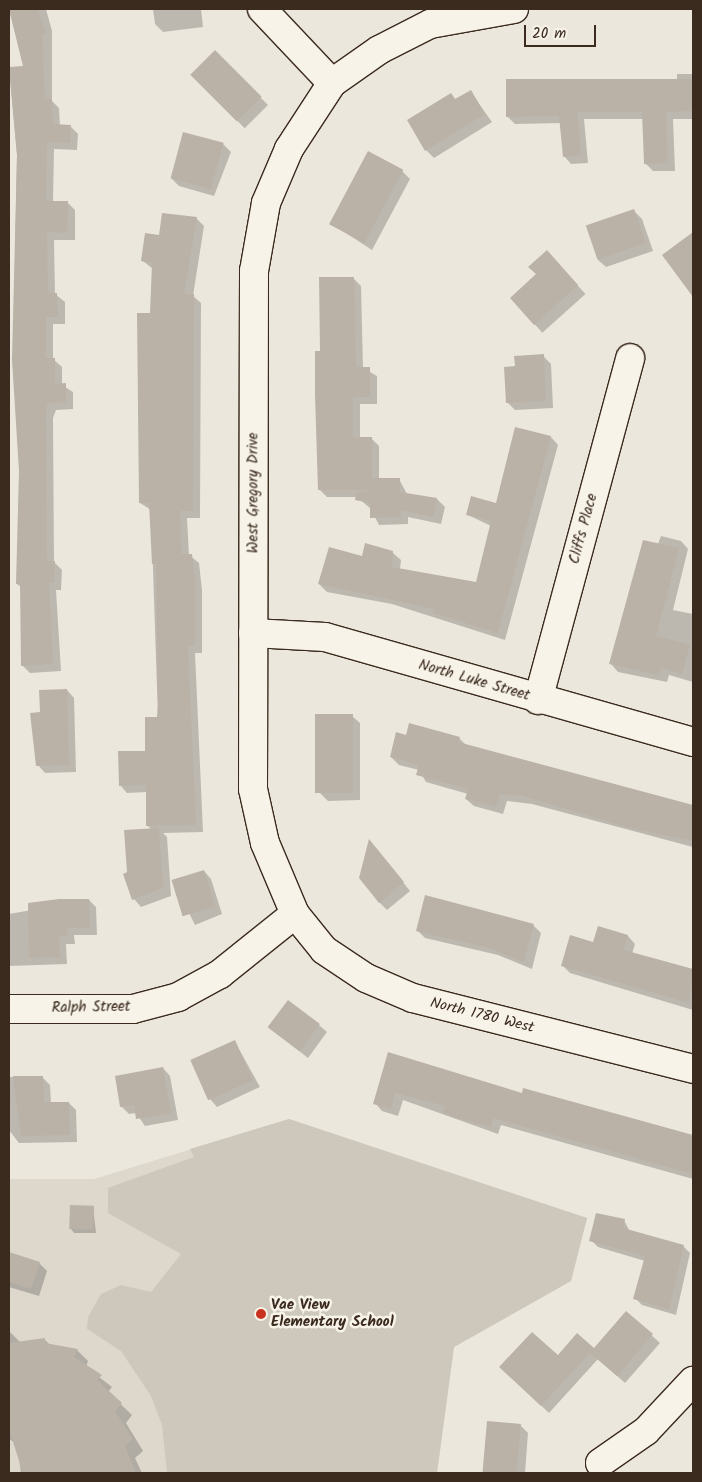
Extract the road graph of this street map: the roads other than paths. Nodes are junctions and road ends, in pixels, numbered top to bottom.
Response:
1 (262, 9) edge
2 (514, 9) edge
3 (332, 83) junction
4 (630, 358) dead end
5 (253, 633) junction
6 (538, 700) junction
7 (693, 742) edge
8 (295, 914) junction
9 (9, 1009) edge
10 (693, 1070) edge
11 (693, 1381) edge
12 (600, 1463) dead end

1 - 3 street
2 - 3 street
3 - 5 street, West Gregory Drive
4 - 6 street, Cliffs Place
5 - 6 street, North Luke Street
5 - 8 street, West Gregory Drive
6 - 7 street, North Luke Street
8 - 9 street, Ralph Street
8 - 10 street, North 1780 West
11 - 12 street

